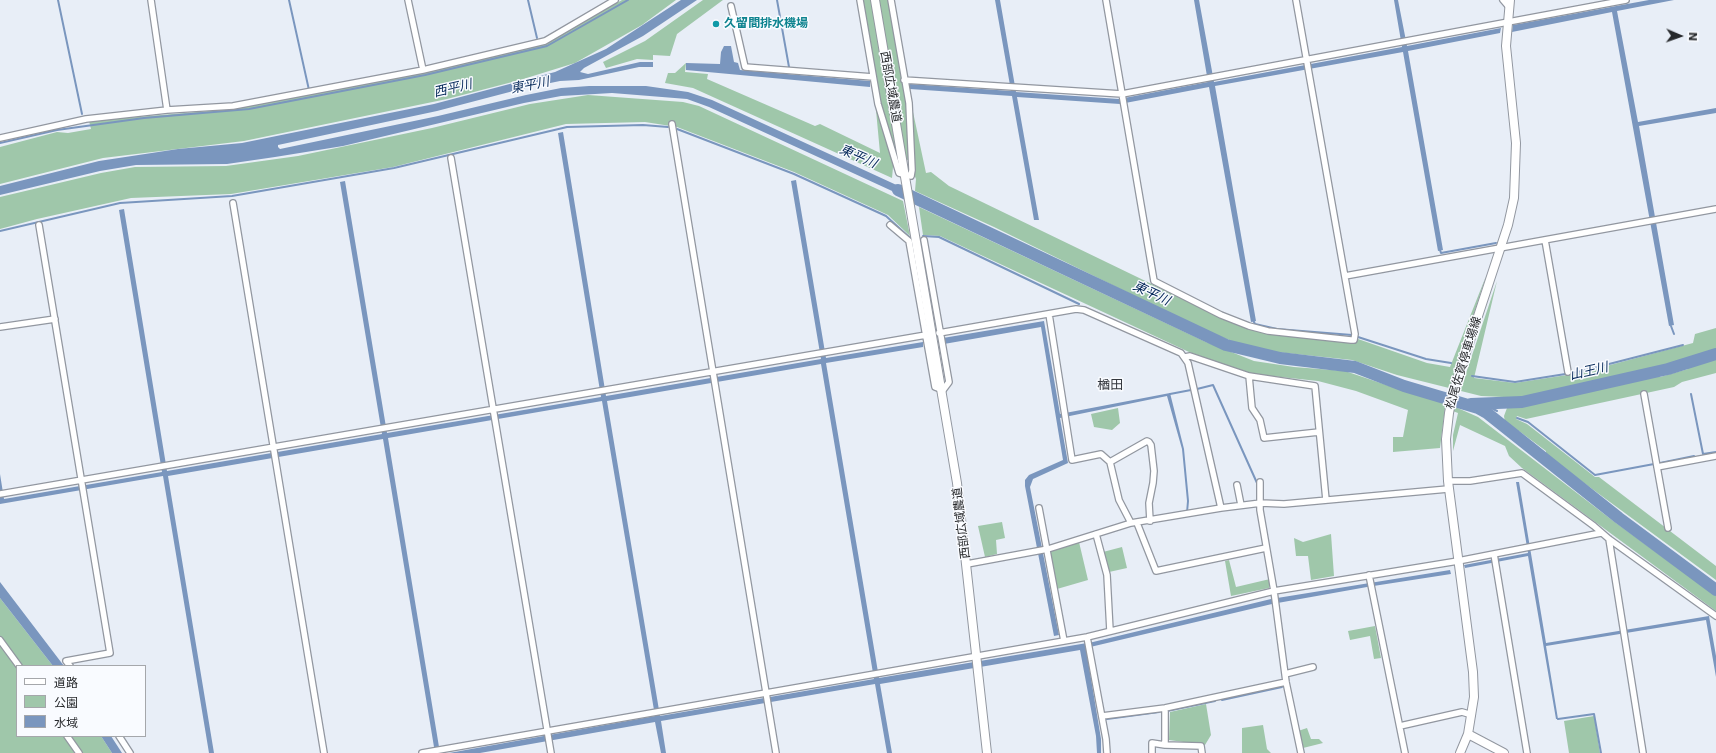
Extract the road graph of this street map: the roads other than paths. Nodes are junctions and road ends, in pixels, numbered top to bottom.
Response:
1 (151, 0) edge
2 (408, 0) edge
3 (615, 0) edge
4 (860, 0) edge
5 (875, 0) edge
6 (891, 0) edge
7 (1106, 0) edge
8 (1296, 0) edge
9 (1503, 0) edge
10 (1626, 0) edge
11 (1510, 4) edge
12 (731, 6) dead end
13 (1507, 23) junction
14 (1306, 60) junction
15 (423, 70) junction
16 (873, 77) junction
17 (904, 80) junction
18 (1122, 94) junction
19 (167, 110) junction
20 (672, 124) dead end
21 (0, 138) edge
22 (451, 158) dead end
23 (906, 175) junction
24 (233, 203) dead end
25 (1716, 209) edge
26 (39, 225) dead end
27 (890, 226) dead end
28 (924, 240) dead end
29 (1545, 240) junction
30 (1501, 248) junction
31 (1345, 276) junction
32 (1049, 314) junction
33 (55, 319) junction
34 (0, 327) edge
35 (940, 333) junction
36 (926, 336) junction
37 (1185, 357) junction
38 (1568, 372) dead end
39 (714, 374) junction
40 (1249, 376) junction
41 (943, 390) junction
42 (1644, 394) dead end
43 (494, 412) junction
44 (1319, 432) junction
45 (275, 449) junction
46 (1716, 456) edge
47 (1110, 462) junction
48 (1657, 467) junction
49 (82, 481) junction
50 (1260, 482) dead end
51 (1237, 485) dead end
52 (1448, 485) junction
53 (3, 494) edge
54 (1326, 500) junction
55 (1261, 503) junction
56 (1241, 506) junction
57 (1039, 508) dead end
58 (1221, 508) junction
59 (1150, 520) junction
60 (1134, 523) junction
61 (1668, 528) dead end
62 (1096, 534) junction
63 (1601, 534) junction
64 (1609, 539) junction
65 (1266, 548) junction
66 (1046, 549) junction
67 (1494, 556) junction
68 (1458, 560) junction
69 (967, 564) junction
70 (1369, 578) junction
71 (1274, 593) junction
72 (1716, 616) edge
73 (1110, 631) junction
74 (1087, 639) junction
75 (0, 640) edge
76 (1064, 641) junction
77 (976, 657) junction
78 (18, 665) edge
79 (69, 665) edge
80 (1314, 667) dead end
81 (1285, 674) junction
82 (1286, 682) junction
83 (767, 694) junction
84 (1165, 708) junction
85 (1472, 715) junction
86 (1102, 716) junction
87 (1400, 726) junction
88 (547, 732) junction
89 (1468, 734) junction
90 (68, 737) edge
91 (121, 737) edge
92 (1165, 745) junction
93 (79, 753) edge
94 (130, 753) edge
95 (324, 753) edge
96 (422, 753) edge
97 (551, 753) edge
98 (776, 753) edge
99 (987, 753) edge
100 (1107, 753) edge
101 (1152, 753) edge
102 (1202, 753) edge
103 (1301, 753) edge
104 (1405, 753) edge
105 (1460, 753) edge
106 (1504, 753) edge
107 (1527, 753) edge
108 (1643, 753) edge

1 - 19 street
2 - 15 street
3 - 15 street
4 - 16 street
5 - 23 street, 西部広域農道
6 - 17 street
7 - 18 street
8 - 14 street
9 - 11 street
10 - 13 street
11 - 13 street, 松尾佐賀停車場線
12 - 16 street
13 - 14 street
13 - 30 street, 松尾佐賀停車場線
14 - 18 street
14 - 31 street
15 - 19 street
16 - 23 street
17 - 18 street
17 - 23 street
18 - 31 street
19 - 21 street
20 - 39 street
22 - 43 street
23 - 41 street, 西部広域農道
24 - 45 street
25 - 29 street
26 - 33 street
27 - 36 street
28 - 35 street
29 - 30 street
29 - 38 street
30 - 31 street
30 - 52 street, 松尾佐賀停車場線
32 - 35 street
32 - 37 street
32 - 47 street
33 - 34 street
33 - 49 street
35 - 41 street
36 - 39 street
36 - 41 street
37 - 40 street
37 - 58 street
39 - 43 street
39 - 83 street
40 - 44 street
40 - 44 street
41 - 69 street, 西部広域農道
42 - 48 street
43 - 45 street
43 - 88 street
44 - 54 street
45 - 49 street
45 - 95 street
46 - 48 street
47 - 59 street
47 - 60 street
48 - 61 street
49 - 53 street
49 - 79 street
50 - 55 street
51 - 56 street
52 - 54 street
52 - 63 street
52 - 68 street, 松尾佐賀停車場線
54 - 55 street
55 - 56 street
55 - 65 street
56 - 58 street
57 - 66 street
58 - 59 street
59 - 60 street
60 - 62 street
60 - 65 street
62 - 66 street
62 - 73 street
63 - 64 street
63 - 67 street
64 - 72 street
64 - 108 street
65 - 71 street
66 - 69 street
66 - 76 street
67 - 68 street
67 - 107 street
68 - 70 street
68 - 85 street, 松尾佐賀停車場線
69 - 77 street, 西部広域農道
70 - 71 street
70 - 87 street
71 - 73 street
71 - 81 street
73 - 74 street
74 - 76 street
74 - 86 street
75 - 78 street
76 - 77 street
77 - 83 street
77 - 99 street, 西部広域農道
80 - 81 street
81 - 82 street
82 - 84 street
82 - 103 street
83 - 88 street
83 - 98 street
84 - 86 street
84 - 92 street
85 - 87 street
85 - 89 street, 松尾佐賀停車場線
86 - 100 street
87 - 104 street
88 - 96 street
88 - 97 street
89 - 105 street, 松尾佐賀停車場線
89 - 106 street
90 - 93 street
91 - 94 street
92 - 101 street
92 - 102 street

